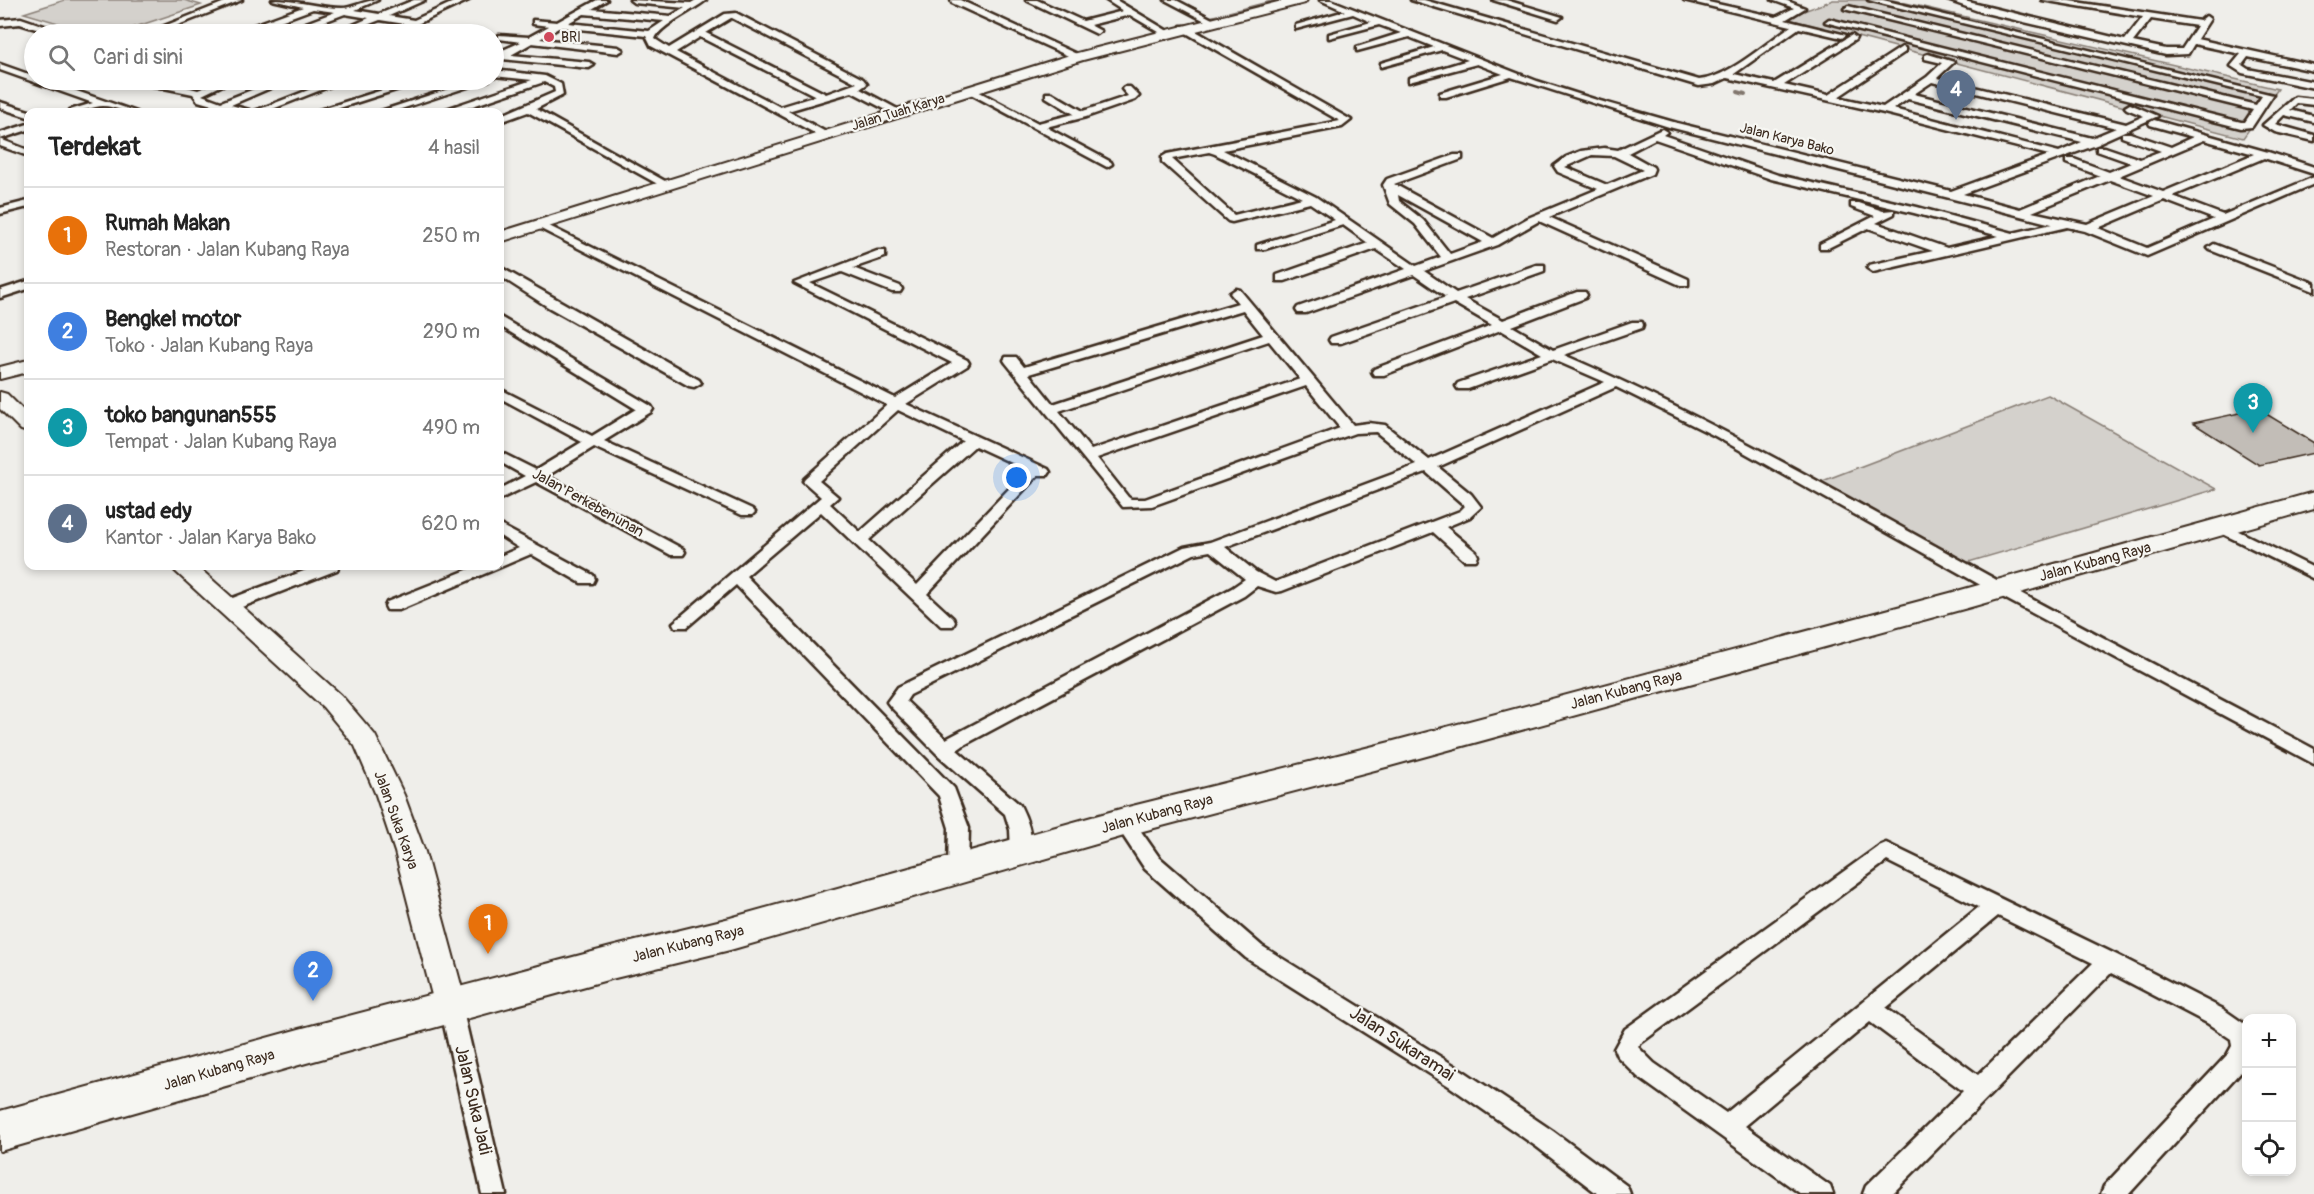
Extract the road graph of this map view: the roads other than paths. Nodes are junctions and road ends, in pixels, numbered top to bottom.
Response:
1 (238, 0) edge
2 (276, 0) edge
3 (327, 0) edge
4 (374, 0) edge
5 (422, 0) edge
6 (465, 0) edge
7 (603, 0) edge
8 (634, 0) edge
9 (1030, 0) edge
10 (1110, 0) edge
11 (1169, 0) edge
12 (1301, 0) edge
13 (1324, 0) edge
14 (1415, 0) edge
15 (1497, 0) edge
16 (1690, 0) edge
17 (1776, 0) edge
18 (1861, 0) edge
19 (1872, 0) edge
20 (1951, 0) edge
21 (1986, 0) edge
22 (1994, 0) edge
23 (955, 1) edge
24 (699, 3) edge
25 (1963, 4) junction
26 (313, 6) junction
27 (565, 8) dead end
28 (2040, 8) edge
29 (2098, 8) junction
30 (1848, 9) junction
31 (1984, 10) junction
32 (346, 11) junction
33 (582, 11) junction
34 (1131, 12) junction
35 (1352, 12) junction
36 (2149, 15) junction
37 (2091, 16) dead end
38 (381, 17) junction
39 (1558, 17) dead end
40 (674, 19) junction
41 (1778, 20) junction
42 (1212, 21) junction
43 (536, 22) dead end
44 (1379, 22) junction
45 (1829, 22) junction
46 (0, 23) edge
47 (417, 23) joint
48 (30, 24) edge
49 (174, 24) edge
50 (265, 24) edge
51 (310, 24) edge
52 (363, 24) edge
53 (557, 24) junction
54 (1082, 24) junction
55 (1799, 24) junction
56 (2083, 24) dead end
57 (1299, 27) dead end
58 (1184, 28) junction
59 (1819, 29) junction
60 (1097, 31) dead end
61 (2076, 32) junction
62 (1167, 33) junction
63 (651, 34) junction
64 (700, 34) junction
65 (1408, 34) junction
66 (1332, 36) dead end
67 (504, 37) edge
68 (1851, 38) junction
69 (529, 40) junction
70 (2192, 41) junction
71 (2127, 43) junction
72 (1442, 47) junction
73 (1360, 49) dead end
74 (618, 50) dead end
75 (1902, 50) junction
76 (669, 52) junction
77 (504, 53) edge
78 (2246, 54) junction
79 (1078, 57) junction
80 (504, 58) edge
81 (1476, 61) junction
82 (1949, 62) junction
83 (589, 65) dead end
84 (1384, 65) dead end
85 (0, 67) edge
86 (2314, 68) edge
87 (15, 74) junction
88 (1512, 74) junction
89 (504, 75) edge
90 (1726, 75) junction
91 (24, 77) edge
92 (0, 78) edge
93 (545, 79) junction
94 (1930, 79) junction
95 (1412, 80) dead end
96 (2314, 85) edge
97 (1775, 86) junction
98 (852, 89) junction
99 (1127, 89) dead end
100 (64, 90) edge
101 (188, 90) edge
102 (206, 90) edge
103 (259, 90) edge
104 (315, 90) edge
105 (392, 90) joint
106 (452, 90) edge
107 (970, 90) junction
108 (199, 93) junction
109 (1049, 95) dead end
110 (1443, 95) dead end
111 (1905, 95) junction
112 (825, 97) junction
113 (1828, 99) junction
114 (417, 101) junction
115 (2314, 102) edge
116 (103, 103) junction
117 (0, 105) edge
118 (222, 105) junction
119 (87, 108) edge
120 (119, 108) edge
121 (232, 108) edge
122 (268, 108) edge
123 (331, 108) edge
124 (395, 108) edge
125 (435, 108) edge
126 (458, 108) edge
127 (528, 108) junction
128 (2259, 109) junction
129 (779, 110) junction
130 (1885, 110) junction
131 (898, 112) junction
132 (2284, 112) junction
133 (24, 113) edge
134 (1083, 115) junction
135 (504, 117) edge
136 (2314, 118) edge
137 (2154, 123) dead end
138 (1037, 126) junction
139 (1674, 126) junction
140 (24, 128) edge
141 (2126, 131) junction
142 (826, 135) junction
143 (0, 136) edge
144 (1655, 136) junction
145 (2203, 137) junction
146 (2314, 138) edge
147 (0, 142) edge
148 (2098, 145) junction
149 (1209, 149) junction
150 (2170, 150) junction
151 (24, 151) edge
152 (1618, 154) junction
153 (2264, 154) junction
154 (1458, 157) dead end
155 (2065, 158) junction
156 (2141, 163) junction
157 (1107, 165) dead end
158 (2314, 171) edge
159 (2110, 176) junction
160 (1775, 177) junction
161 (2314, 180) edge
162 (667, 185) junction
163 (1390, 186) junction
164 (1608, 189) junction
165 (1932, 190) junction
166 (1951, 195) junction
167 (2165, 197) junction
168 (1312, 199) junction
169 (24, 205) edge
170 (1902, 206) junction
171 (1917, 210) junction
172 (0, 211) edge
173 (2022, 212) junction
174 (1884, 215) junction
175 (1539, 217) junction
176 (2224, 219) junction
177 (1345, 221) junction
178 (2061, 223) junction
179 (538, 224) junction
180 (1867, 224) junction
181 (2088, 228) junction
182 (504, 236) edge
183 (2014, 237) junction
184 (1493, 243) junction
185 (1378, 244) junction
186 (1824, 246) dead end
187 (1262, 247) dead end
188 (2214, 248) dead end
189 (1946, 251) junction
190 (881, 254) dead end
191 (1449, 260) junction
192 (843, 268) junction
193 (1540, 268) dead end
194 (1873, 268) dead end
195 (1418, 271) junction
196 (504, 274) edge
197 (1281, 278) dead end
198 (1684, 282) dead end
199 (24, 286) edge
200 (2314, 287) edge
201 (896, 289) dead end
202 (1236, 293) dead end
203 (0, 294) edge
204 (1581, 295) dead end
205 (1455, 298) junction
206 (1246, 305) junction
207 (1302, 310) dead end
208 (504, 323) edge
209 (1501, 325) junction
210 (1637, 325) dead end
211 (1272, 336) junction
212 (1336, 340) dead end
213 (1551, 354) junction
214 (1011, 360) dead end
215 (24, 367) edge
216 (1021, 372) junction
217 (1379, 372) dead end
218 (0, 373) edge
219 (1308, 381) junction
220 (1616, 382) junction
221 (694, 383) dead end
222 (1463, 386) dead end
223 (504, 395) edge
224 (0, 398) edge
225 (896, 404) junction
226 (1051, 409) junction
227 (24, 422) edge
228 (1350, 431) junction
229 (973, 440) junction
230 (592, 441) junction
231 (1089, 456) junction
232 (504, 458) edge
233 (1426, 467) junction
234 (538, 476) junction
235 (504, 493) edge
236 (2314, 500) edge
237 (821, 504) junction
238 (747, 512) dead end
239 (1435, 525) junction
240 (2220, 528) junction
241 (504, 532) edge
242 (860, 540) junction
243 (1213, 546) junction
244 (532, 548) junction
245 (677, 552) dead end
246 (1470, 556) dead end
247 (504, 560) edge
248 (188, 570) edge
249 (321, 570) edge
250 (480, 570) edge
251 (2314, 574) edge
252 (737, 576) junction
253 (586, 579) dead end
254 (1256, 579) junction
255 (1999, 588) junction
256 (917, 594) junction
257 (228, 606) junction
258 (393, 606) dead end
259 (947, 622) dead end
260 (681, 623) dead end
261 (945, 750) junction
262 (2314, 757) edge
263 (1124, 822) junction
264 (1021, 850) junction
265 (958, 868) junction
266 (1996, 905) junction
267 (2109, 961) junction
268 (451, 1007) junction
269 (1870, 1009) junction
270 (1980, 1090) junction
271 (1726, 1127) junction
272 (0, 1131) edge
273 (494, 1194) edge
274 (1618, 1194) edge
275 (1821, 1194) edge
276 (1875, 1194) edge
277 (2113, 1194) edge

1 - 49 street
2 - 26 street
3 - 26 street
4 - 32 street
5 - 38 street
6 - 47 street
7 - 33 street
8 - 24 street
9 - 54 street
10 - 34 street
11 - 42 street
12 - 42 main road, Jalan Tuah Karya
13 - 35 street, Jalan Karya Bako
14 - 90 street
15 - 39 street
16 - 41 street
17 - 41 street
18 - 30 street
19 - 128 street
20 - 25 street
21 - 25 street
22 - 31 street
23 - 79 street
24 - 40 street
25 - 31 street
26 - 32 street
26 - 50 street
27 - 33 street
28 - 29 street
28 - 31 street
28 - 61 street
29 - 36 street
29 - 37 street
30 - 45 street
30 - 128 street
32 - 38 street
32 - 51 street
33 - 40 street
33 - 53 street
34 - 54 street
34 - 62 street
35 - 44 street, Jalan Karya Bako
35 - 57 street
36 - 70 street
36 - 71 street
38 - 47 street
38 - 52 street
40 - 63 street
41 - 55 street
42 - 58 main road, Jalan Tuah Karya
43 - 53 street
44 - 65 street, Jalan Karya Bako
44 - 66 street
45 - 59 street
45 - 128 street
46 - 48 street
53 - 63 street
53 - 69 street
54 - 60 street
55 - 59 street
55 - 90 street
56 - 61 street
58 - 62 main road, Jalan Tuah Karya
58 - 149 street
59 - 68 street
61 - 71 street
62 - 79 main road, Jalan Tuah Karya
63 - 76 street
64 - 76 street
64 - 98 street
64 - 112 street
65 - 72 street, Jalan Karya Bako
65 - 73 street
67 - 69 street
68 - 75 street
68 - 97 street
69 - 74 street
69 - 77 street
70 - 71 street
70 - 78 street
72 - 81 street, Jalan Karya Bako
72 - 84 street
75 - 82 street
75 - 113 street
76 - 129 street
78 - 86 street
78 - 96 street
79 - 107 main road, Jalan Tuah Karya
80 - 83 street
81 - 88 street, Jalan Karya Bako
81 - 95 street
82 - 94 street
82 - 141 street
85 - 87 street
87 - 91 street
87 - 92 street
88 - 110 street
88 - 139 street, Jalan Karya Bako
89 - 93 street
90 - 97 street
93 - 126 street
93 - 127 street
94 - 111 street
94 - 141 street
97 - 113 street
98 - 112 street
98 - 131 street
99 - 134 street
100 - 116 street
101 - 108 street
102 - 108 street
103 - 118 street
104 - 122 street
105 - 114 street
105 - 123 street
106 - 114 street
107 - 131 main road, Jalan Tuah Karya
107 - 138 street
108 - 118 street
109 - 134 street
111 - 130 street
111 - 148 street
112 - 129 street
113 - 130 street
114 - 124 street
114 - 125 street
115 - 132 street
116 - 119 street
116 - 120 street
117 - 133 street
118 - 121 street
127 - 135 street
127 - 162 street
129 - 142 street
130 - 155 street
131 - 142 main road, Jalan Tuah Karya
132 - 136 street
132 - 146 street
134 - 138 street
137 - 145 street
138 - 157 street
139 - 144 street
139 - 165 street, Jalan Karya Bako
140 - 143 street
141 - 148 street
141 - 150 street
142 - 162 main road, Jalan Tuah Karya
144 - 152 street
144 - 160 street
145 - 150 street
145 - 153 street
147 - 151 street
148 - 155 street
148 - 156 street
149 - 168 street
149 - 168 street
150 - 156 street
152 - 164 street
152 - 164 street
153 - 158 street
153 - 167 street
154 - 163 street
155 - 159 street
155 - 166 street
156 - 159 street
159 - 167 street
159 - 173 street
160 - 170 street
160 - 174 street
161 - 176 street, Jalan Karya Bako
162 - 179 main road, Jalan Tuah Karya
163 - 184 street
163 - 191 street
164 - 175 street
165 - 166 street, Jalan Karya Bako
165 - 171 street
166 - 173 street, Jalan Karya Bako
167 - 176 street
167 - 181 street
168 - 177 street
169 - 172 street
170 - 171 street
170 - 174 street
171 - 183 street
173 - 178 street, Jalan Karya Bako
174 - 180 street
175 - 184 street
175 - 198 street
176 - 181 street, Jalan Karya Bako
177 - 185 street
177 - 187 street
178 - 181 street, Jalan Karya Bako
178 - 183 street
179 - 182 main road, Jalan Tuah Karya
179 - 225 street
180 - 186 street
180 - 189 street
183 - 189 street
184 - 191 street
185 - 195 street
185 - 197 street
188 - 200 street
189 - 194 street
190 - 192 street
191 - 195 street
192 - 201 street
192 - 225 street
193 - 205 street
195 - 205 street
195 - 207 street
196 - 221 street
199 - 203 street
202 - 206 street
204 - 209 street
205 - 209 street
205 - 212 street
206 - 211 street
206 - 216 street
208 - 230 street
209 - 213 street
209 - 217 street
210 - 213 street
211 - 219 street
211 - 226 street
213 - 220 street
213 - 222 street
214 - 216 street
215 - 218 main road
216 - 226 street
219 - 228 street
219 - 231 street
220 - 233 street
220 - 255 street
223 - 230 street
224 - 227 main road
225 - 229 street
225 - 237 street
226 - 231 street
228 - 231 street
228 - 233 street
229 - 242 street
229 - 256 street
230 - 234 street
230 - 238 street
232 - 234 street, Jalan Perkebenunan
233 - 239 street
233 - 243 street
234 - 235 street
234 - 245 street, Jalan Perkebenunan
236 - 240 highway, Jalan Kubang Raya
237 - 242 street
237 - 252 street
239 - 246 street
239 - 254 street
240 - 251 street
240 - 255 highway, Jalan Kubang Raya
241 - 244 street
242 - 256 street
243 - 254 street
243 - 261 street
244 - 247 street
244 - 253 street
248 - 257 main road, Jalan Suka Karya
249 - 257 street
250 - 258 street
252 - 260 street
252 - 265 street
254 - 261 street
255 - 262 street
255 - 263 highway, Jalan Kubang Raya
256 - 259 street
257 - 268 main road, Jalan Suka Karya
261 - 264 street
263 - 264 highway, Jalan Kubang Raya
263 - 274 street, Jalan Sukaramai
264 - 265 highway, Jalan Kubang Raya
265 - 268 highway, Jalan Kubang Raya
266 - 267 street
266 - 269 street
266 - 271 street
267 - 270 street
267 - 277 street
268 - 272 highway, Jalan Kubang Raya
268 - 273 street, Jalan Suka Jadi
269 - 270 street
269 - 271 street
270 - 276 street
271 - 275 street

